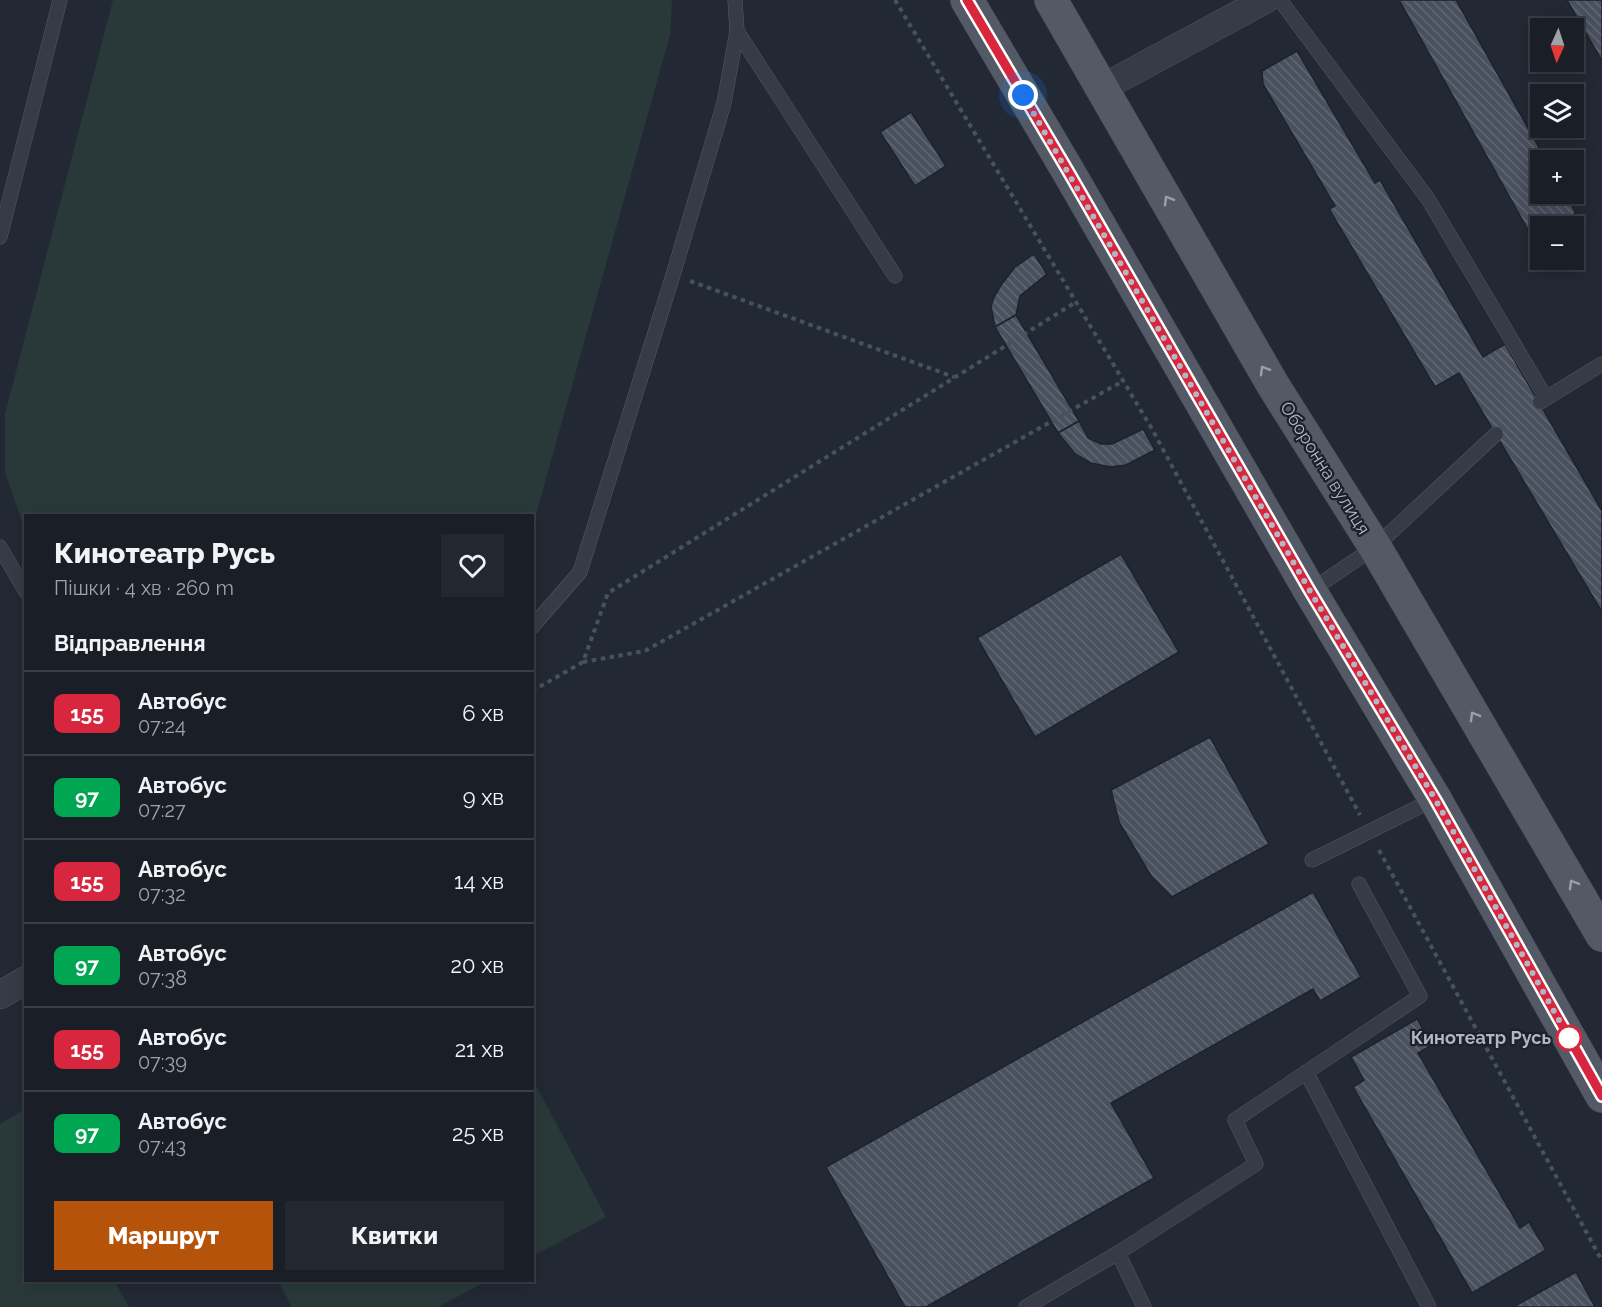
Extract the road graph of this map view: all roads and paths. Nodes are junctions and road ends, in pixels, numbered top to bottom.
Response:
1 (60, 0) edge
2 (735, 0) edge
3 (895, 0) edge
4 (967, 0) edge
5 (1051, 0) edge
6 (1264, 0) edge
7 (1280, 0) edge
8 (737, 31) junction
9 (1102, 88) junction
10 (0, 237) edge
11 (674, 274) junction
12 (896, 276) dead end
13 (1076, 302) junction
14 (1602, 364) edge
15 (955, 377) junction
16 (1123, 381) junction
17 (1496, 434) dead end
18 (0, 547) edge
19 (1375, 547) junction
20 (24, 589) edge
21 (1310, 591) junction
22 (534, 625) edge
23 (583, 662) junction
24 (534, 691) edge
25 (1435, 799) junction
26 (1369, 831) junction
27 (1312, 860) dead end
28 (1359, 884) dead end
29 (1602, 935) edge
30 (24, 981) edge
31 (0, 994) edge
32 (1306, 1072) junction
33 (1602, 1096) edge
34 (1118, 1252) junction
35 (1602, 1261) edge
36 (1046, 1302) edge
37 (1026, 1307) edge
38 (1144, 1307) edge
39 (1429, 1307) edge

1 - 10 lane
2 - 8 lane
3 - 13 path
4 - 21 main road
5 - 9 main road, Оборонна вулиця
6 - 9 street
7 - 14 lane
8 - 11 lane
8 - 12 lane
19 -> 9 main road, Оборонна вулиця
11 - 15 path
11 - 22 lane
13 - 15 path
13 - 16 path
15 - 23 path
16 - 23 path
16 - 26 path
17 - 19 lane
18 - 20 lane
19 - 21 lane
29 -> 19 main road, Оборонна вулиця
21 - 25 main road
23 - 24 path
25 - 26 lane
25 - 33 main road
26 - 27 lane
26 - 35 path
28 - 32 lane
30 - 31 street
32 - 34 lane
32 - 39 lane
34 - 36 lane
34 - 38 lane
36 - 37 lane

